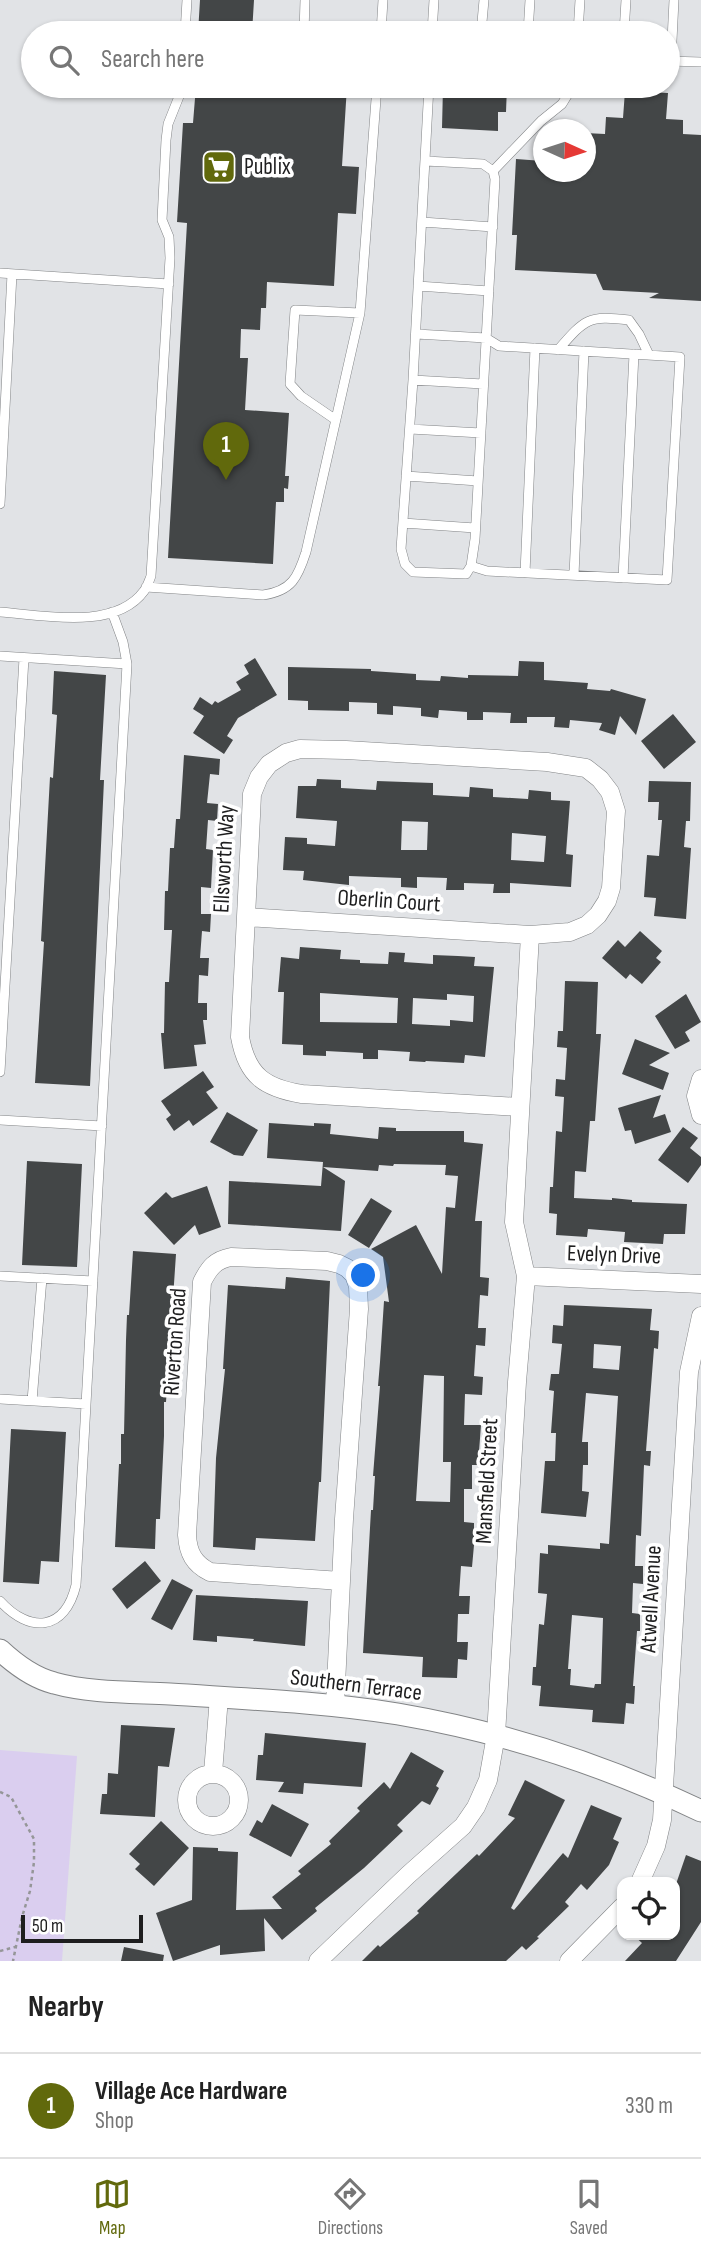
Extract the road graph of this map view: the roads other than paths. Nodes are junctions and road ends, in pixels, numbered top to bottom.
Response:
1 (187, 0) edge
2 (305, 0) edge
3 (383, 0) edge
4 (434, 0) edge
5 (484, 0) edge
6 (530, 0) edge
7 (580, 0) edge
8 (626, 0) edge
9 (674, 0) edge
10 (186, 21) edge
11 (304, 21) edge
12 (382, 21) edge
13 (433, 21) edge
14 (482, 21) edge
15 (529, 21) edge
16 (579, 21) edge
17 (625, 21) edge
18 (672, 21) edge
19 (680, 61) edge
20 (701, 62) edge
21 (178, 98) edge
22 (376, 98) edge
23 (428, 98) edge
24 (566, 98) edge
25 (425, 161) junction
26 (493, 171) junction
27 (422, 222) junction
28 (493, 227) junction
29 (0, 273) edge
30 (12, 274) junction
31 (169, 284) junction
32 (418, 286) junction
33 (489, 291) junction
34 (360, 313) junction
35 (416, 334) junction
36 (486, 338) junction
37 (536, 348) junction
38 (558, 350) junction
39 (584, 351) junction
40 (634, 354) junction
41 (649, 355) junction
42 (413, 380) junction
43 (483, 384) junction
44 (336, 420) junction
45 (2, 424) edge
46 (410, 429) junction
47 (481, 433) junction
48 (406, 476) junction
49 (478, 481) junction
50 (0, 504) edge
51 (403, 523) junction
52 (475, 528) junction
53 (471, 566) junction
54 (525, 573) junction
55 (574, 575) junction
56 (623, 578) junction
57 (146, 587) junction
58 (0, 612) edge
59 (113, 612) junction
60 (0, 656) edge
61 (24, 658) junction
62 (127, 664) junction
63 (0, 888) edge
64 (10, 888) junction
65 (246, 917) junction
66 (530, 935) junction
67 (0, 1072) edge
68 (701, 1079) edge
69 (520, 1107) junction
70 (701, 1115) edge
71 (0, 1120) edge
72 (102, 1126) junction
73 (0, 1276) edge
74 (526, 1276) junction
75 (41, 1278) junction
76 (93, 1281) junction
77 (701, 1284) edge
78 (701, 1316) edge
79 (0, 1399) edge
80 (32, 1401) junction
81 (86, 1404) junction
82 (341, 1581) junction
83 (0, 1601) edge
84 (0, 1650) edge
85 (219, 1697) junction
86 (335, 1705) junction
87 (496, 1735) junction
88 (213, 1773) dead end
89 (664, 1793) junction
90 (701, 1811) edge
91 (642, 1877) edge
92 (617, 1913) edge
93 (318, 1961) edge
94 (569, 1961) edge

1 - 10 lane
2 - 11 lane
3 - 12 lane
4 - 13 lane
5 - 14 lane
6 - 15 lane
7 - 16 lane
8 - 17 lane
9 - 18 lane
19 - 20 lane
21 - 31 lane
22 - 34 lane
23 - 25 lane
24 - 26 lane
25 - 26 lane
25 - 27 lane
26 - 28 lane
27 - 28 lane
27 - 32 lane
28 - 33 lane
29 - 30 lane
30 - 31 lane
30 - 45 lane
31 - 57 lane
32 - 33 lane
32 - 35 lane
33 - 36 lane
34 - 44 lane
34 - 44 lane
35 - 36 lane
35 - 42 lane
36 - 37 lane
36 - 43 lane
37 - 38 lane
37 - 54 lane
38 - 39 lane
38 - 41 lane
39 - 40 lane
39 - 55 lane
40 - 41 lane
40 - 56 lane
41 - 56 lane
42 - 43 lane
42 - 46 lane
43 - 47 lane
44 - 57 lane
45 - 50 lane
46 - 47 lane
46 - 48 lane
47 - 49 lane
48 - 49 lane
48 - 51 lane
49 - 52 lane
51 - 52 lane
51 - 53 lane
52 - 53 lane
53 - 54 lane
54 - 55 lane
55 - 56 lane
57 - 59 lane
58 - 59 lane
59 - 62 lane
60 - 61 lane
61 - 62 lane
61 - 64 lane
62 - 72 lane
63 - 64 lane
64 - 67 lane
65 - 66 street, Oberlin Court
65 - 66 street, Ellsworth Way
65 - 69 street, Ellsworth Way
66 - 69 street, Mansfield Street
68 - 70 street
69 - 74 street, Mansfield Street
71 - 72 lane
72 - 76 lane
73 - 75 lane
74 - 77 street, Evelyn Drive
74 - 87 street, Mansfield Street
75 - 76 lane
75 - 80 lane
76 - 81 lane
78 - 89 street, Atwell Avenue
79 - 80 lane
80 - 81 lane
81 - 83 lane
82 - 82 street, Riverton Road
82 - 86 street, Riverton Road
84 - 85 street, Southern Terrace
85 - 86 street, Southern Terrace
85 - 88 street
86 - 87 street, Southern Terrace
87 - 89 street, Southern Terrace
87 - 93 street, Mansfield Street
89 - 90 street, Southern Terrace
89 - 91 street, Atwell Avenue
92 - 94 street

